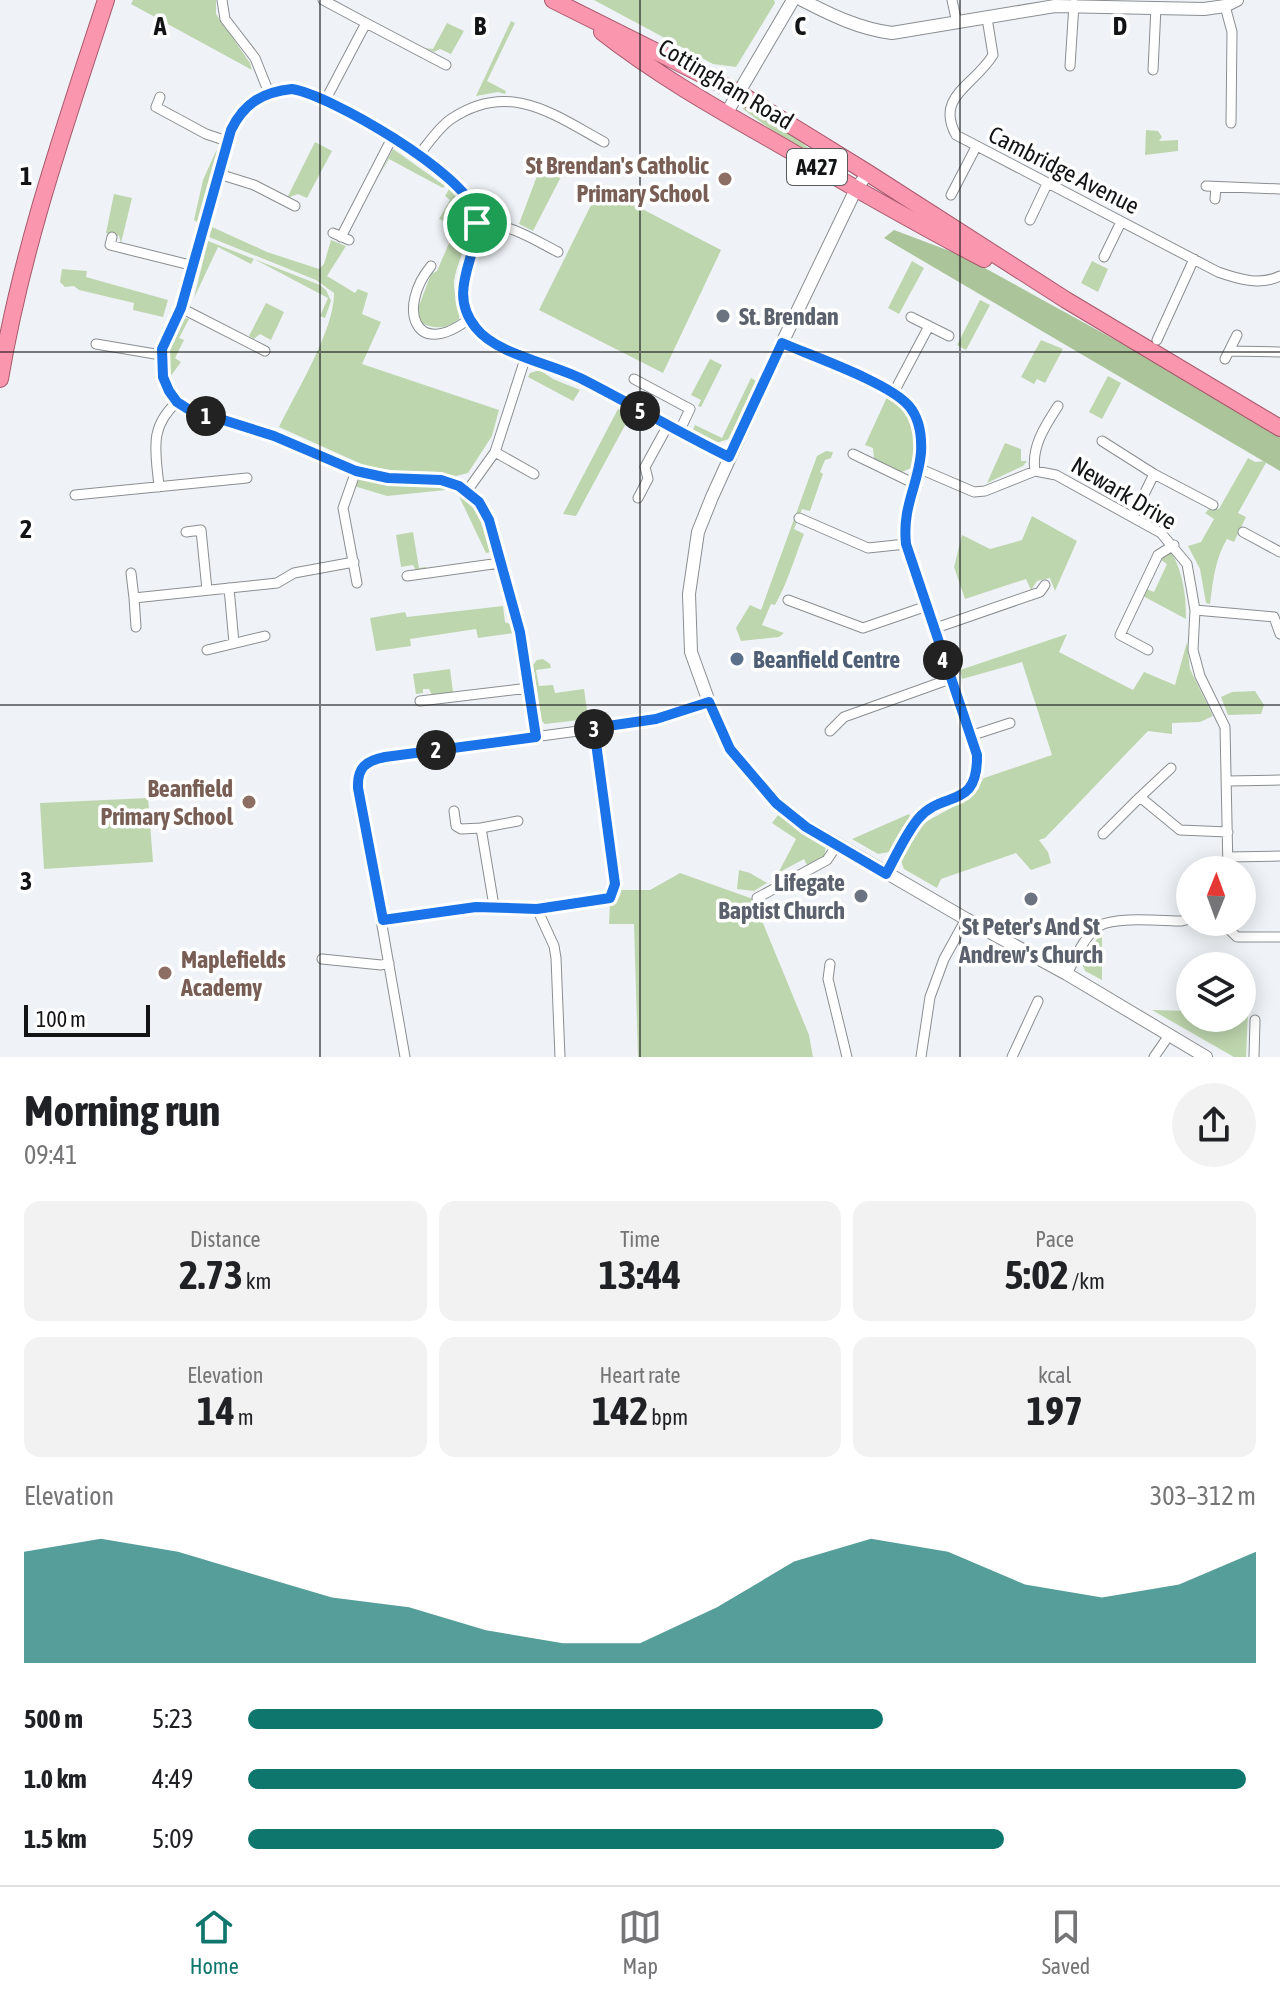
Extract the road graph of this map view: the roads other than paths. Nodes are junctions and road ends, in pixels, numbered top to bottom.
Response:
1 (106, 0) edge
2 (222, 0) edge
3 (323, 0) edge
4 (553, 0) edge
5 (793, 0) edge
6 (802, 0) edge
7 (952, 0) edge
8 (1231, 3) edge
9 (1074, 4) junction
10 (1156, 7) junction
11 (579, 14) junction
12 (987, 18) junction
13 (366, 23) junction
14 (957, 23) junction
15 (446, 65) dead end
16 (1070, 66) dead end
17 (1153, 70) dead end
18 (737, 92) junction
19 (269, 93) junction
20 (160, 97) dead end
21 (326, 99) junction
22 (726, 114) junction
23 (1231, 123) dead end
24 (392, 138) junction
25 (227, 141) junction
26 (604, 142) dead end
27 (976, 147) junction
28 (418, 156) junction
29 (868, 173) junction
30 (219, 174) junction
31 (1047, 184) junction
32 (856, 189) junction
33 (1280, 189) edge
34 (951, 195) dead end
35 (1215, 199) dead end
36 (295, 206) dead end
37 (1030, 220) dead end
38 (1121, 222) junction
39 (477, 223) junction
40 (341, 236) dead end
41 (112, 237) dead end
42 (558, 252) dead end
43 (1104, 257) dead end
44 (1194, 259) junction
45 (194, 266) junction
46 (431, 266) dead end
47 (1280, 276) edge
48 (1066, 300) junction
49 (181, 308) junction
50 (911, 317) dead end
51 (469, 319) junction
52 (929, 326) junction
53 (1237, 335) dead end
54 (949, 336) dead end
55 (1157, 340) dead end
56 (782, 343) junction
57 (101, 348) dead end
58 (265, 351) dead end
59 (1280, 352) edge
60 (161, 355) junction
61 (526, 356) junction
62 (0, 379) edge
63 (634, 379) dead end
64 (894, 392) junction
65 (177, 402) junction
66 (1058, 406) dead end
67 (667, 427) junction
68 (1280, 428) edge
69 (679, 432) junction
70 (1102, 441) dead end
71 (495, 452) junction
72 (860, 454) dead end
73 (729, 457) junction
74 (918, 468) junction
75 (356, 471) junction
76 (1035, 471) junction
77 (534, 474) dead end
78 (1154, 474) junction
79 (242, 476) dead end
80 (913, 483) junction
81 (159, 487) junction
82 (467, 491) junction
83 (79, 492) dead end
84 (638, 498) dead end
85 (1207, 505) dead end
86 (1133, 517) junction
87 (799, 518) dead end
88 (214, 528) dead end
89 (201, 530) junction
90 (186, 532) dead end
91 (1243, 532) dead end
92 (906, 544) junction
93 (1174, 545) junction
94 (1280, 552) edge
95 (354, 562) junction
96 (500, 563) junction
97 (131, 573) dead end
98 (407, 576) dead end
99 (357, 583) dead end
100 (1045, 585) dead end
101 (229, 588) junction
102 (207, 590) junction
103 (134, 598) junction
104 (788, 600) dead end
105 (1280, 605) edge
106 (927, 606) junction
107 (1195, 610) junction
108 (1274, 617) junction
109 (136, 627) dead end
110 (933, 629) junction
111 (1280, 634) edge
112 (265, 636) dead end
113 (234, 643) junction
114 (207, 650) dead end
115 (1148, 650) dead end
116 (950, 679) junction
117 (529, 688) junction
118 (425, 697) dead end
119 (709, 702) junction
120 (1010, 723) dead end
121 (594, 728) junction
122 (830, 731) dead end
123 (970, 736) junction
124 (536, 737) junction
125 (1171, 768) dead end
126 (1280, 780) edge
127 (1227, 781) junction
128 (1140, 797) junction
129 (454, 811) dead end
130 (518, 821) dead end
131 (481, 828) junction
132 (1228, 832) junction
133 (1109, 833) dead end
134 (837, 845) junction
135 (1228, 856) edge
136 (1256, 856) edge
137 (1280, 856) edge
138 (886, 874) junction
139 (767, 893) junction
140 (757, 898) dead end
141 (771, 903) dead end
142 (494, 906) junction
143 (537, 909) junction
144 (966, 919) junction
145 (383, 920) junction
146 (1176, 921) edge
147 (1236, 936) edge
148 (1280, 937) edge
149 (322, 959) dead end
150 (389, 963) junction
151 (830, 964) dead end
152 (1067, 974) junction
153 (1031, 1006) dead end
154 (1255, 1032) edge
155 (1170, 1034) junction
156 (405, 1057) edge
157 (560, 1057) edge
158 (847, 1057) edge
159 (921, 1057) edge
160 (1012, 1057) edge
161 (1154, 1057) edge
162 (1206, 1057) edge
163 (1254, 1057) edge

1 - 62 highway
2 - 19 street
3 - 13 street
4 - 11 highway, Cottingham Road / A427
5 - 18 street
6 - 14 street
7 - 14 street
8 - 10 street
8 - 23 street
9 - 10 street
9 - 12 street
9 - 16 street
10 - 17 street
11 - 18 highway, Cottingham Road / A427
11 - 22 highway, Cottingham Road / A427
12 - 14 street
12 - 27 street, Cambridge Avenue
13 - 15 street
13 - 21 street
18 - 22 street
18 - 29 highway, Cottingham Road / A427
19 - 21 street
19 - 25 street
20 - 25 street
21 - 24 street
22 - 32 highway, Cottingham Road / A427
24 - 28 street
24 - 40 street
25 - 30 street
26 - 28 street
27 - 31 street, Cambridge Avenue
27 - 34 street
28 - 39 street
29 - 32 street
29 - 48 highway, Cottingham Road / A427
30 - 36 street
30 - 45 street
31 - 37 street
31 - 38 street, Cambridge Avenue
32 - 48 highway, Cottingham Road / A427
32 - 56 street
33 - 35 street
38 - 43 street
38 - 44 street, Cambridge Avenue
39 - 42 street
39 - 51 street
41 - 45 street
44 - 47 street, Cambridge Avenue
44 - 55 street
45 - 49 street
46 - 51 street
48 - 68 highway, Cottingham Road / A427
49 - 58 street
49 - 60 street
50 - 52 street
51 - 61 street
52 - 54 street
52 - 64 street
53 - 59 street
56 - 64 street
56 - 73 street
57 - 60 street
60 - 65 street
61 - 67 street
61 - 71 street
63 - 69 street
64 - 74 street
65 - 75 street
65 - 81 street
66 - 76 street
67 - 69 street
67 - 84 street
69 - 73 street
70 - 78 street
71 - 77 street
71 - 82 street
72 - 80 street
73 - 119 street
74 - 76 street, Newark Drive
74 - 80 street
75 - 82 street
75 - 95 street
76 - 86 street, Newark Drive
78 - 85 street
78 - 86 street
79 - 81 street
80 - 92 street
81 - 83 street
82 - 96 street
86 - 93 street, Newark Drive
87 - 92 street
88 - 89 street
89 - 90 street
89 - 102 street
91 - 94 street
92 - 106 street
93 - 107 street, Newark Drive
93 - 115 street
95 - 99 street
95 - 101 street
96 - 98 street
96 - 117 street
97 - 103 street
100 - 110 street
101 - 102 street
101 - 113 street
102 - 103 street
103 - 109 street
104 - 106 street
105 - 108 street
106 - 110 street
107 - 108 street
107 - 127 street, Newark Drive
108 - 111 street
110 - 116 street
112 - 113 street
113 - 114 street
116 - 122 street
116 - 123 street
117 - 118 street
117 - 124 street
119 - 121 street
119 - 134 street
120 - 123 street
121 - 124 street
121 - 143 street
123 - 138 street
124 - 145 street
125 - 128 street
126 - 127 street
127 - 132 street, Newark Drive
128 - 132 street
128 - 133 street
129 - 131 street
130 - 131 street
131 - 142 street
132 - 135 street, Newark Drive
134 - 138 street
134 - 139 street
136 - 137 street
138 - 144 street
139 - 140 street
139 - 141 street
142 - 143 street
142 - 145 street
143 - 157 street
144 - 152 street
144 - 159 street
145 - 150 street
146 - 152 street
147 - 148 street
149 - 150 street
150 - 156 street
151 - 158 street
152 - 155 street
153 - 160 street
154 - 163 street
155 - 161 street
155 - 162 street

